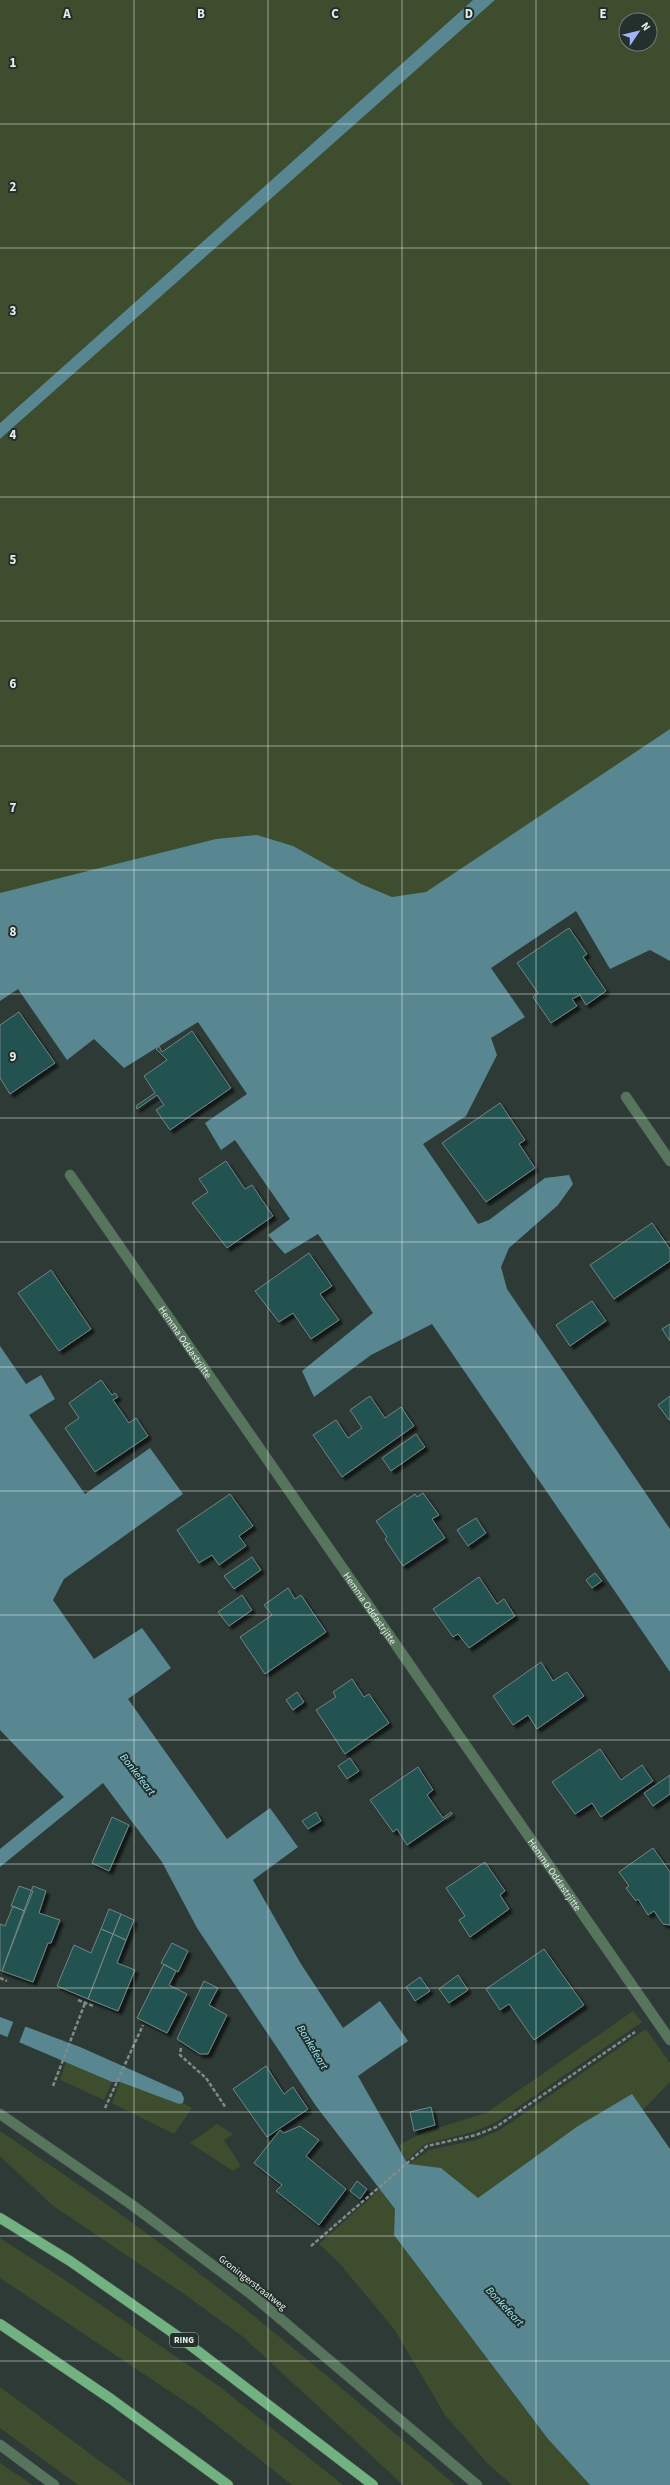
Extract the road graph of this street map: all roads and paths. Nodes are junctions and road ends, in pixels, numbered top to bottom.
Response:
1 (626, 1097) dead end
2 (670, 1161) edge
3 (70, 1175) dead end
4 (0, 1978) edge
5 (7, 1981) dead end
6 (78, 2000) dead end
7 (85, 2003) junction
8 (93, 2006) dead end
9 (655, 2018) junction
10 (143, 2025) dead end
11 (670, 2040) edge
12 (181, 2048) dead end
13 (53, 2086) dead end
14 (105, 2108) dead end
15 (226, 2108) dead end
16 (0, 2114) edge
17 (0, 2218) edge
18 (311, 2246) dead end
19 (0, 2324) edge
20 (0, 2445) edge
21 (54, 2485) edge
22 (228, 2485) edge
23 (373, 2485) edge
24 (477, 2485) edge

1 - 2 street
3 - 9 street, Hemma Oddastrjitte
4 - 5 path
6 - 7 path
7 - 8 path
7 - 13 path
9 - 11 street, Hemma Oddastrjitte
9 - 18 path
10 - 14 path
12 - 15 path
16 - 24 street, Groningerstraatweg
17 - 23 main road, RING
19 - 22 main road
20 - 21 street

